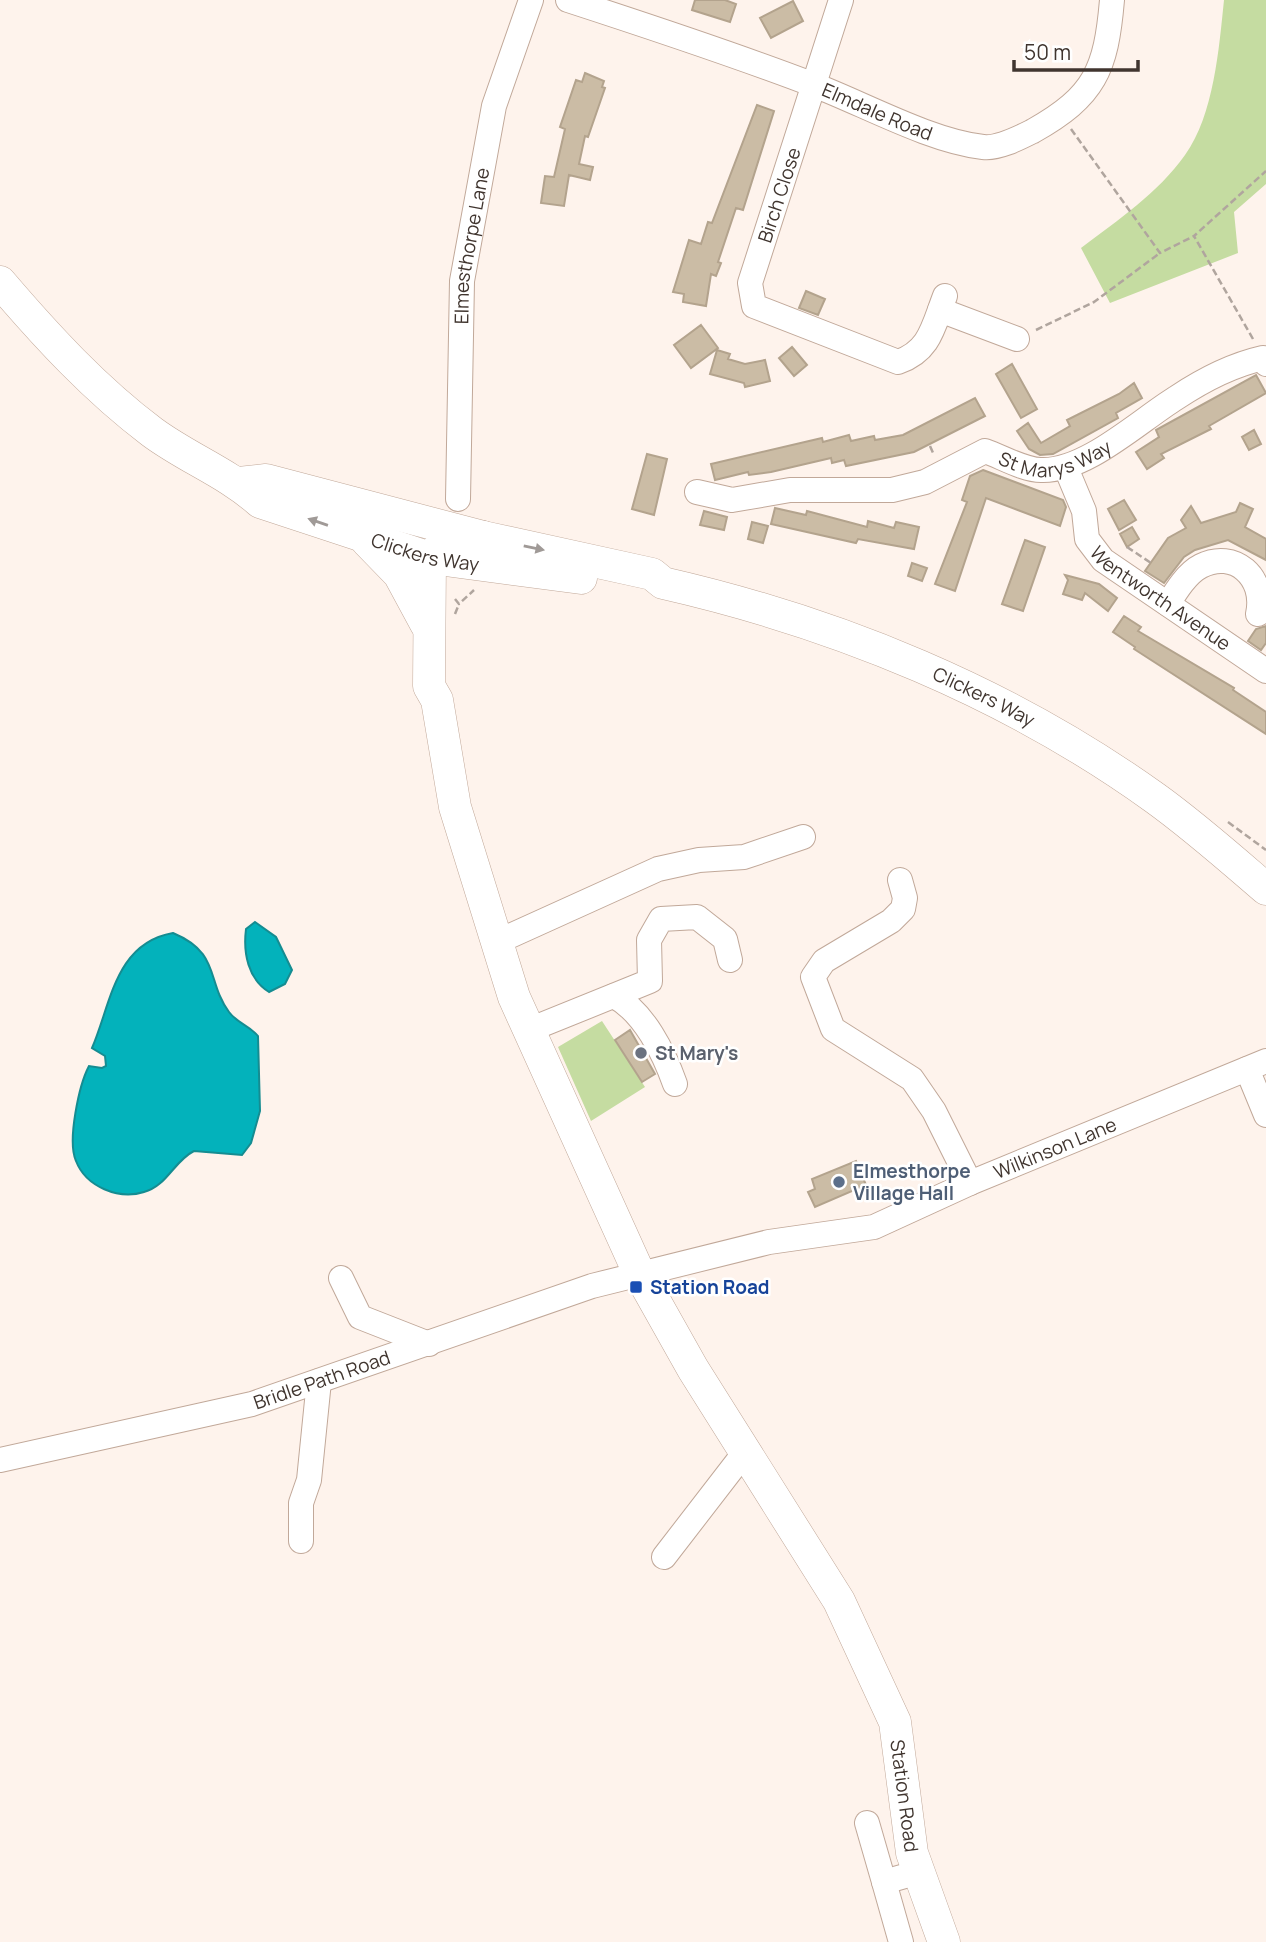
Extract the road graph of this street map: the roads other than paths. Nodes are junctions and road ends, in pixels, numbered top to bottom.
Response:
1 (531, 0) edge
2 (568, 0) edge
3 (841, 0) edge
4 (1112, 0) edge
5 (815, 85) junction
6 (0, 282) edge
7 (1017, 339) road end
8 (1264, 361) edge
9 (1066, 468) junction
10 (239, 483) junction
11 (697, 492) dead end
12 (458, 499) dead end
13 (396, 515) junction
14 (483, 537) junction
15 (363, 538) junction
16 (443, 556) junction
17 (663, 583) junction
18 (1168, 604) junction
19 (1258, 614) dead end
20 (428, 628) junction
21 (1266, 671) edge
22 (437, 700) junction
23 (803, 837) dead end
24 (900, 880) dead end
25 (1266, 889) edge
26 (496, 938) junction
27 (730, 960) dead end
28 (614, 996) junction
29 (529, 1030) junction
30 (1256, 1065) edge
31 (675, 1084) dead end
32 (1266, 1115) edge
33 (970, 1183) junction
34 (639, 1273) junction
35 (341, 1278) dead end
36 (429, 1344) junction
37 (319, 1381) junction
38 (745, 1452) junction
39 (0, 1460) edge
40 (301, 1541) dead end
41 (664, 1557) dead end
42 (867, 1823) dead end
43 (919, 1872) junction
44 (884, 1882) junction
45 (901, 1942) edge
46 (944, 1942) edge

1 - 12 street, Elmesthorpe Lane
2 - 5 street, Elmdale Road
3 - 5 street, Birch Close
4 - 5 street, Elmdale Road
5 - 7 street, Birch Close
6 - 10 main road, Clickers Way
8 - 9 street, St Marys Way
9 - 11 street, St Marys Way
9 - 18 street, Wentworth Avenue
10 - 13 main road, Clickers Way
15 -> 10 main road, Clickers Way
13 - 14 main road, Clickers Way
13 - 16 main road
14 - 16 main road
14 -> 17 main road, Clickers Way
15 - 16 main road, Clickers Way
15 - 20 main road
16 - 17 main road, Clickers Way
16 - 20 main road, Station Road
16 - 22 main road, Station Road
17 - 25 main road, Clickers Way
18 - 19 street
18 - 21 street, Wentworth Avenue
20 - 22 main road, Station Road
22 - 26 main road, Station Road
23 - 26 street
24 - 33 street
26 - 29 main road, Station Road
27 - 28 street
28 - 29 street
28 - 31 street
29 - 34 main road, Station Road
30 - 32 street
30 - 33 street, Wilkinson Lane
33 - 34 street, Wilkinson Lane
34 - 36 street, Bridle Path Road
34 - 38 main road, Station Road
35 - 36 street
36 - 37 street, Bridle Path Road
37 - 39 street, Bridle Path Road
37 - 40 street
38 - 41 street
38 - 43 main road, Station Road
42 - 44 street
43 - 44 street
43 - 46 main road, Station Road
44 - 45 street

